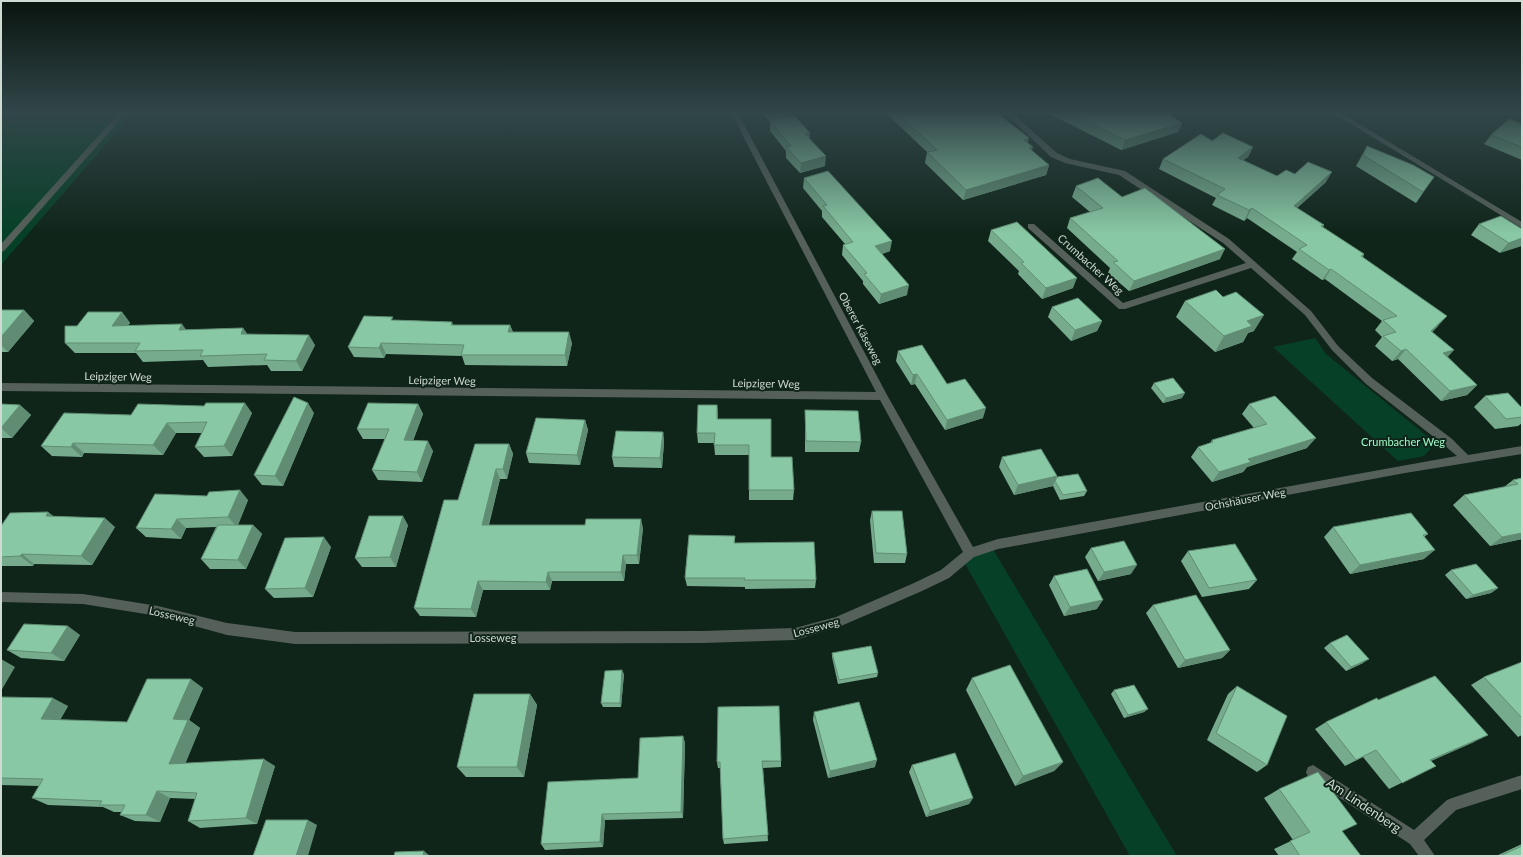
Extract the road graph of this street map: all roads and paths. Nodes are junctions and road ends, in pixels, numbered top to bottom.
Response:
1 (88, 153) edge
2 (755, 153) edge
3 (1052, 153) edge
4 (1402, 153) edge
5 (1522, 225) edge
6 (1032, 226) dead end
7 (1, 249) edge
8 (1253, 264) junction
9 (1, 387) edge
10 (883, 396) junction
11 (1522, 450) edge
12 (1466, 459) junction
13 (970, 553) junction
14 (1, 596) edge
15 (1313, 772) edge
16 (1522, 782) edge
17 (1415, 839) junction
18 (1428, 856) edge

1 - 7 street
2 - 10 street, Oberer Käseweg
3 - 8 street
4 - 5 street
6 - 8 street, Crumbacher Weg
8 - 12 street
9 - 10 street, Leipziger Weg
10 - 13 street, Oberer Käseweg
11 - 12 street, Ochshäuser Weg
12 - 13 street, Ochshäuser Weg
13 - 14 street, Losseweg
15 - 17 street, Am Lindenberg
16 - 17 street
17 - 18 street, Am Lindenberg

